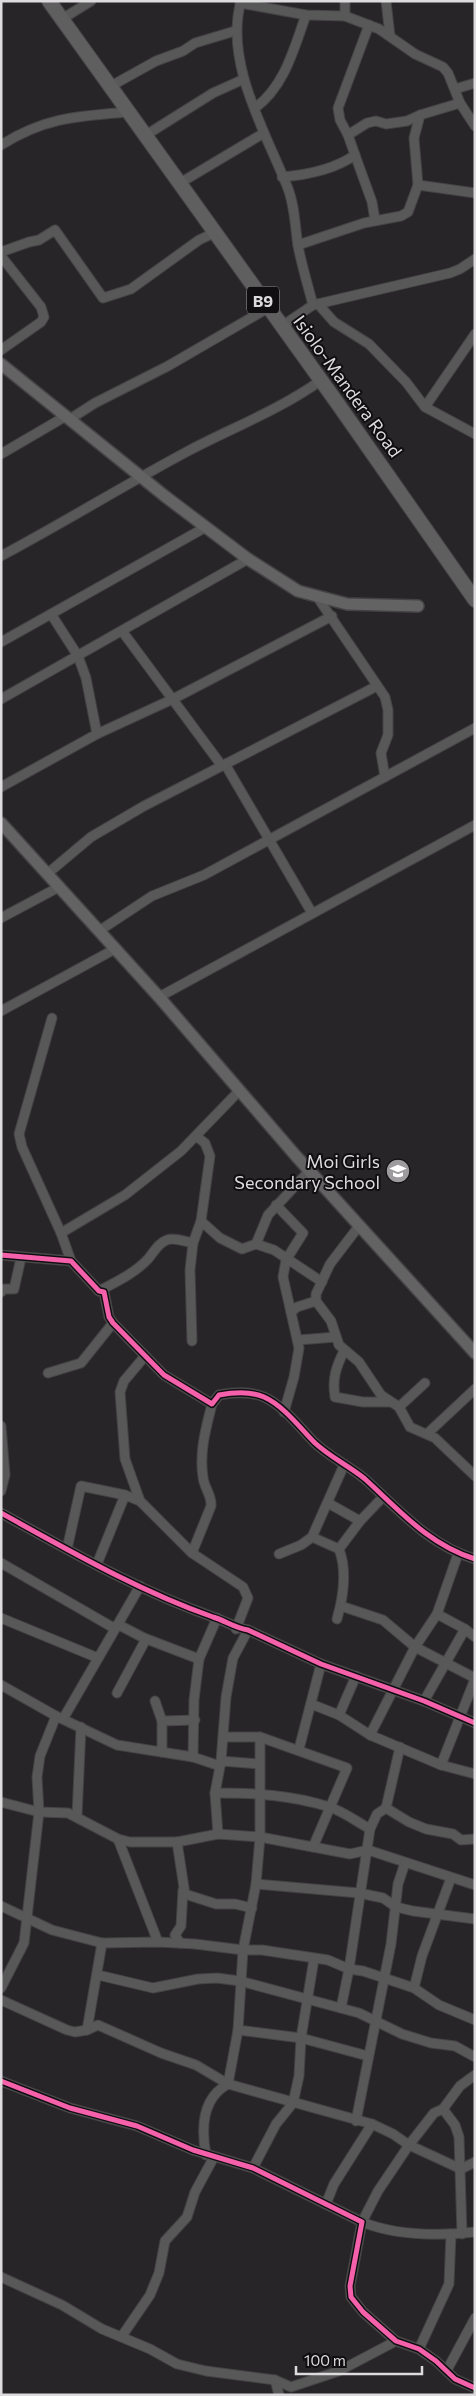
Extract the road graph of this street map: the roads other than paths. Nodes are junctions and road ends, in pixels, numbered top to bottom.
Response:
1 (49, 1) edge
2 (92, 1) edge
3 (345, 1) edge
4 (386, 1) edge
5 (240, 2) edge
6 (306, 15) junction
7 (345, 16) junction
8 (62, 19) junction
9 (370, 25) junction
10 (235, 31) junction
11 (390, 36) junction
12 (244, 79) junction
13 (475, 83) edge
14 (111, 86) junction
15 (455, 89) junction
16 (460, 103) junction
17 (255, 108) junction
18 (128, 112) junction
19 (420, 115) junction
20 (475, 126) edge
21 (264, 133) junction
22 (146, 135) junction
23 (348, 135) junction
24 (1, 146) edge
25 (355, 155) junction
26 (282, 177) junction
27 (180, 183) junction
28 (418, 185) junction
29 (475, 193) edge
30 (376, 220) junction
31 (216, 232) junction
32 (298, 245) junction
33 (1, 254) edge
34 (475, 259) edge
35 (316, 305) junction
36 (268, 308) junction
37 (282, 326) junction
38 (475, 334) edge
39 (1, 350) edge
40 (1, 364) edge
41 (320, 381) junction
42 (425, 407) junction
43 (68, 417) junction
44 (475, 434) edge
45 (1, 454) edge
46 (141, 476) junction
47 (206, 527) junction
48 (1, 556) edge
49 (248, 559) junction
50 (318, 598) junction
51 (475, 600) edge
52 (418, 606) dead end
53 (51, 614) junction
54 (332, 616) junction
55 (122, 632) junction
56 (1, 642) edge
57 (78, 656) junction
58 (377, 686) junction
59 (173, 699) junction
60 (1, 700) edge
61 (475, 728) edge
62 (97, 734) junction
63 (224, 765) junction
64 (385, 777) junction
65 (1, 787) edge
66 (2, 824) edge
67 (475, 825) edge
68 (271, 839) junction
69 (47, 874) junction
70 (58, 887) junction
71 (312, 913) junction
72 (1, 918) edge
73 (99, 931) junction
74 (115, 949) junction
75 (158, 997) junction
76 (1, 1011) edge
77 (52, 1018) dead end
78 (240, 1090) junction
79 (196, 1136) junction
80 (310, 1170) junction
81 (276, 1205) junction
82 (201, 1220) junction
83 (359, 1226) junction
84 (61, 1233) junction
85 (193, 1243) junction
86 (256, 1244) junction
87 (1, 1256) edge
88 (21, 1258) junction
89 (286, 1260) junction
90 (71, 1261) junction
91 (322, 1282) junction
92 (100, 1291) junction
93 (1, 1292) edge
94 (316, 1301) junction
95 (291, 1312) junction
96 (113, 1323) junction
97 (336, 1337) junction
98 (298, 1340) junction
99 (192, 1341) dead end
100 (344, 1351) junction
101 (475, 1353) edge
102 (145, 1356) junction
103 (48, 1373) dead end
104 (425, 1383) dead end
105 (475, 1389) edge
106 (212, 1404) junction
107 (395, 1404) junction
108 (284, 1412) junction
109 (1, 1426) edge
110 (428, 1434) junction
111 (344, 1465) junction
112 (475, 1476) edge
113 (1, 1491) edge
114 (125, 1495) junction
115 (382, 1498) junction
116 (140, 1501) junction
117 (328, 1503) junction
118 (1, 1513) edge
119 (360, 1521) junction
120 (312, 1537) junction
121 (67, 1549) junction
122 (339, 1549) junction
123 (192, 1553) junction
124 (279, 1554) dead end
125 (458, 1554) junction
126 (475, 1559) edge
127 (1, 1564) edge
128 (97, 1564) junction
129 (140, 1586) junction
130 (341, 1606) junction
131 (438, 1614) junction
132 (1, 1618) edge
133 (216, 1618) junction
134 (338, 1619) dead end
135 (119, 1625) junction
136 (236, 1629) junction
137 (465, 1629) junction
138 (248, 1630) junction
139 (475, 1637) edge
140 (146, 1639) junction
141 (415, 1647) junction
142 (98, 1658) junction
143 (199, 1659) junction
144 (447, 1663) junction
145 (321, 1664) junction
146 (356, 1676) junction
147 (475, 1678) edge
148 (1, 1685) edge
149 (393, 1690) junction
150 (117, 1693) dead end
151 (155, 1701) dead end
152 (424, 1701) junction
153 (311, 1704) junction
154 (340, 1715) junction
155 (59, 1717) junction
156 (460, 1717) junction
157 (195, 1720) junction
158 (162, 1721) junction
159 (475, 1723) edge
160 (81, 1728) junction
161 (370, 1735) junction
162 (223, 1737) junction
163 (260, 1737) junction
164 (400, 1747) junction
165 (299, 1749) junction
166 (162, 1752) junction
167 (193, 1757) junction
168 (220, 1764) junction
169 (259, 1764) junction
170 (441, 1765) junction
171 (475, 1774) edge
172 (260, 1792) junction
173 (215, 1793) junction
174 (1, 1802) edge
175 (331, 1807) junction
176 (386, 1808) junction
177 (39, 1812) junction
178 (77, 1816) junction
179 (370, 1829) junction
180 (218, 1834) junction
181 (260, 1837) junction
182 (118, 1839) junction
183 (475, 1839) edge
184 (177, 1842) junction
185 (313, 1847) junction
186 (368, 1850) junction
187 (404, 1863) junction
188 (451, 1878) junction
189 (256, 1884) junction
190 (475, 1885) edge
191 (183, 1890) junction
192 (360, 1893) junction
193 (1, 1906) edge
194 (396, 1907) junction
195 (252, 1908) junction
196 (437, 1916) junction
197 (475, 1919) edge
198 (28, 1920) junction
199 (158, 1942) junction
200 (102, 1943) junction
201 (180, 1943) junction
202 (243, 1950) junction
203 (314, 1959) junction
204 (349, 1969) junction
205 (98, 1976) junction
206 (383, 1978) junction
207 (240, 1981) junction
208 (1, 1988) edge
209 (414, 1988) junction
210 (306, 1999) junction
211 (1, 2000) edge
212 (340, 2008) junction
213 (376, 2020) junction
214 (475, 2020) edge
215 (88, 2030) junction
216 (238, 2030) junction
217 (301, 2038) junction
218 (368, 2056) junction
219 (475, 2057) edge
220 (475, 2074) edge
221 (1, 2081) edge
222 (228, 2084) junction
223 (293, 2103) junction
224 (443, 2108) junction
225 (356, 2121) junction
226 (372, 2124) junction
227 (409, 2145) junction
228 (210, 2156) junction
229 (475, 2162) edge
230 (253, 2168) junction
231 (461, 2169) junction
232 (326, 2204) junction
233 (362, 2222) junction
234 (475, 2232) edge
235 (451, 2234) junction
236 (462, 2234) junction
237 (1, 2277) edge
238 (475, 2318) edge
239 (122, 2336) junction
240 (396, 2341) junction
241 (419, 2349) junction
242 (447, 2370) junction
243 (275, 2380) junction
244 (475, 2388) edge
245 (279, 2395) edge

1 - 8 highway, Isiolo-Mandera Road / B9
2 - 8 street
3 - 7 street
4 - 11 street
5 - 6 street
5 - 10 street
6 - 7 street
6 - 17 street
7 - 9 street
8 - 14 highway, Isiolo-Mandera Road / B9
9 - 11 street
9 - 23 street
10 - 12 street
10 - 14 street
11 - 15 street
12 - 17 street
12 - 22 street
13 - 15 street
14 - 18 highway, Isiolo-Mandera Road / B9
15 - 16 street
16 - 19 street
16 - 20 street
17 - 21 street
18 - 22 highway, Isiolo-Mandera Road / B9
18 - 24 street
19 - 23 street
19 - 28 street
21 - 26 street
21 - 27 street
22 - 27 highway, Isiolo-Mandera Road / B9
23 - 25 street
25 - 26 street
25 - 30 street
26 - 32 street
27 - 31 highway, Isiolo-Mandera Road / B9
28 - 29 street
28 - 30 street
30 - 32 street
31 - 33 street
31 - 36 highway, Isiolo-Mandera Road / B9
32 - 35 street
33 - 39 street
34 - 35 street
35 - 37 street
35 - 42 street
36 - 37 highway, Isiolo-Mandera Road / B9
36 - 43 street
37 - 41 highway, Isiolo-Mandera Road / B9
38 - 42 street
40 - 43 main road
41 - 46 street
41 - 51 highway, Isiolo-Mandera Road / B9
42 - 44 street
43 - 45 street
43 - 46 main road
46 - 47 main road
46 - 48 street
47 - 49 main road
47 - 53 street
49 - 50 main road
49 - 55 street
50 - 52 main road
50 - 54 street
53 - 56 street
53 - 57 street
54 - 58 street
54 - 59 street
55 - 57 street
55 - 59 street
57 - 60 street
57 - 62 street
58 - 63 street
58 - 64 street
59 - 62 street
59 - 63 street
61 - 64 street
62 - 65 street
63 - 68 street
63 - 69 street
64 - 68 street
66 - 69 main road
67 - 71 street
68 - 71 street
68 - 73 street
69 - 70 main road
70 - 72 street
70 - 73 main road
71 - 75 street
73 - 74 main road
74 - 75 main road
74 - 76 street
75 - 78 main road
77 - 84 street
78 - 79 street
78 - 80 main road
79 - 82 street
79 - 84 street
80 - 81 street
80 - 83 main road
81 - 86 street
81 - 89 street
82 - 85 street
82 - 86 street
83 - 91 street
83 - 101 main road
84 - 90 street
85 - 92 street
85 - 99 street
86 - 89 street
87 - 88 street
88 - 90 street
88 - 93 street
89 - 91 street
89 - 95 street
90 - 92 street
91 - 94 street
92 - 96 street
94 - 95 street
94 - 97 street
95 - 98 street
96 - 102 street
96 - 103 street
97 - 98 street
97 - 100 street
98 - 108 street
100 - 107 street
100 - 107 street
102 - 106 street
102 - 116 street
104 - 107 street
105 - 110 street
106 - 108 street
106 - 123 street
107 - 110 street
108 - 111 street
109 - 113 street
110 - 112 street
111 - 115 street
111 - 117 street
114 - 116 street
114 - 121 street
114 - 128 street
115 - 119 street
115 - 125 street
116 - 123 street
117 - 119 street
117 - 120 street
118 - 121 street
119 - 122 street
120 - 122 street
120 - 124 street
121 - 128 street
122 - 130 street
123 - 136 street
125 - 126 street
125 - 131 street
127 - 135 street
128 - 129 street
129 - 133 street
129 - 135 street
130 - 134 street
130 - 141 street
131 - 137 street
131 - 141 street
132 - 142 street
133 - 136 street
133 - 143 street
135 - 140 street
135 - 142 street
136 - 138 street
137 - 139 street
137 - 144 street
138 - 145 street
138 - 162 street
140 - 143 street
140 - 150 street
141 - 144 street
141 - 149 street
142 - 155 street
143 - 157 street
144 - 147 street
144 - 152 street
145 - 146 street
145 - 153 street
146 - 149 street
146 - 154 street
147 - 156 street
148 - 155 street
149 - 152 street
149 - 161 street
151 - 158 street
152 - 156 street
153 - 154 street
153 - 165 street
154 - 161 street
155 - 160 street
155 - 177 street
156 - 159 street
156 - 170 street
157 - 158 street
157 - 167 street
158 - 166 street
160 - 166 street
160 - 178 street
161 - 164 street
162 - 163 street
162 - 168 street
163 - 165 street
163 - 169 street
164 - 170 street
164 - 176 street
165 - 175 street
166 - 167 street
167 - 168 street
168 - 169 street
168 - 173 street
169 - 172 street
170 - 171 street
172 - 173 street
172 - 175 street
172 - 181 street
173 - 180 street
174 - 177 street
175 - 179 street
175 - 185 street
176 - 179 street
176 - 183 street
177 - 178 street
177 - 198 street
178 - 182 street
179 - 186 street
180 - 181 street
180 - 184 street
181 - 185 street
181 - 189 street
182 - 184 street
182 - 199 street
184 - 191 street
185 - 186 street
186 - 187 street
186 - 192 street
187 - 188 street
187 - 194 street
188 - 190 street
188 - 196 street
189 - 192 street
189 - 195 street
191 - 195 street
191 - 201 street
192 - 194 street
192 - 204 street
193 - 198 street
194 - 196 street
194 - 206 street
195 - 202 street
196 - 197 street
196 - 209 street
198 - 200 street
198 - 208 street
199 - 200 street
199 - 201 street
200 - 205 street
201 - 202 street
202 - 203 street
202 - 207 street
203 - 204 street
203 - 210 street
204 - 206 street
204 - 212 street
205 - 207 street
205 - 215 street
206 - 209 street
206 - 213 street
207 - 210 street
207 - 216 street
209 - 214 street
210 - 212 street
210 - 217 street
211 - 215 street
212 - 213 street
213 - 218 street
213 - 219 street
215 - 222 street
216 - 217 street
216 - 222 street
217 - 218 street
217 - 223 street
218 - 225 street
220 - 224 street
221 - 228 street
222 - 223 street
222 - 228 street
223 - 225 street
223 - 230 street
224 - 227 street
224 - 231 street
225 - 226 street
226 - 227 street
226 - 232 street
227 - 231 street
227 - 233 street
228 - 230 street
228 - 239 street
229 - 231 street
230 - 232 street
231 - 236 street
232 - 233 street
233 - 235 street
233 - 240 street
234 - 236 street
235 - 236 street
235 - 241 street
237 - 239 street
238 - 242 street
239 - 243 street
240 - 241 street
240 - 243 street
241 - 242 street
242 - 244 street
243 - 245 street

